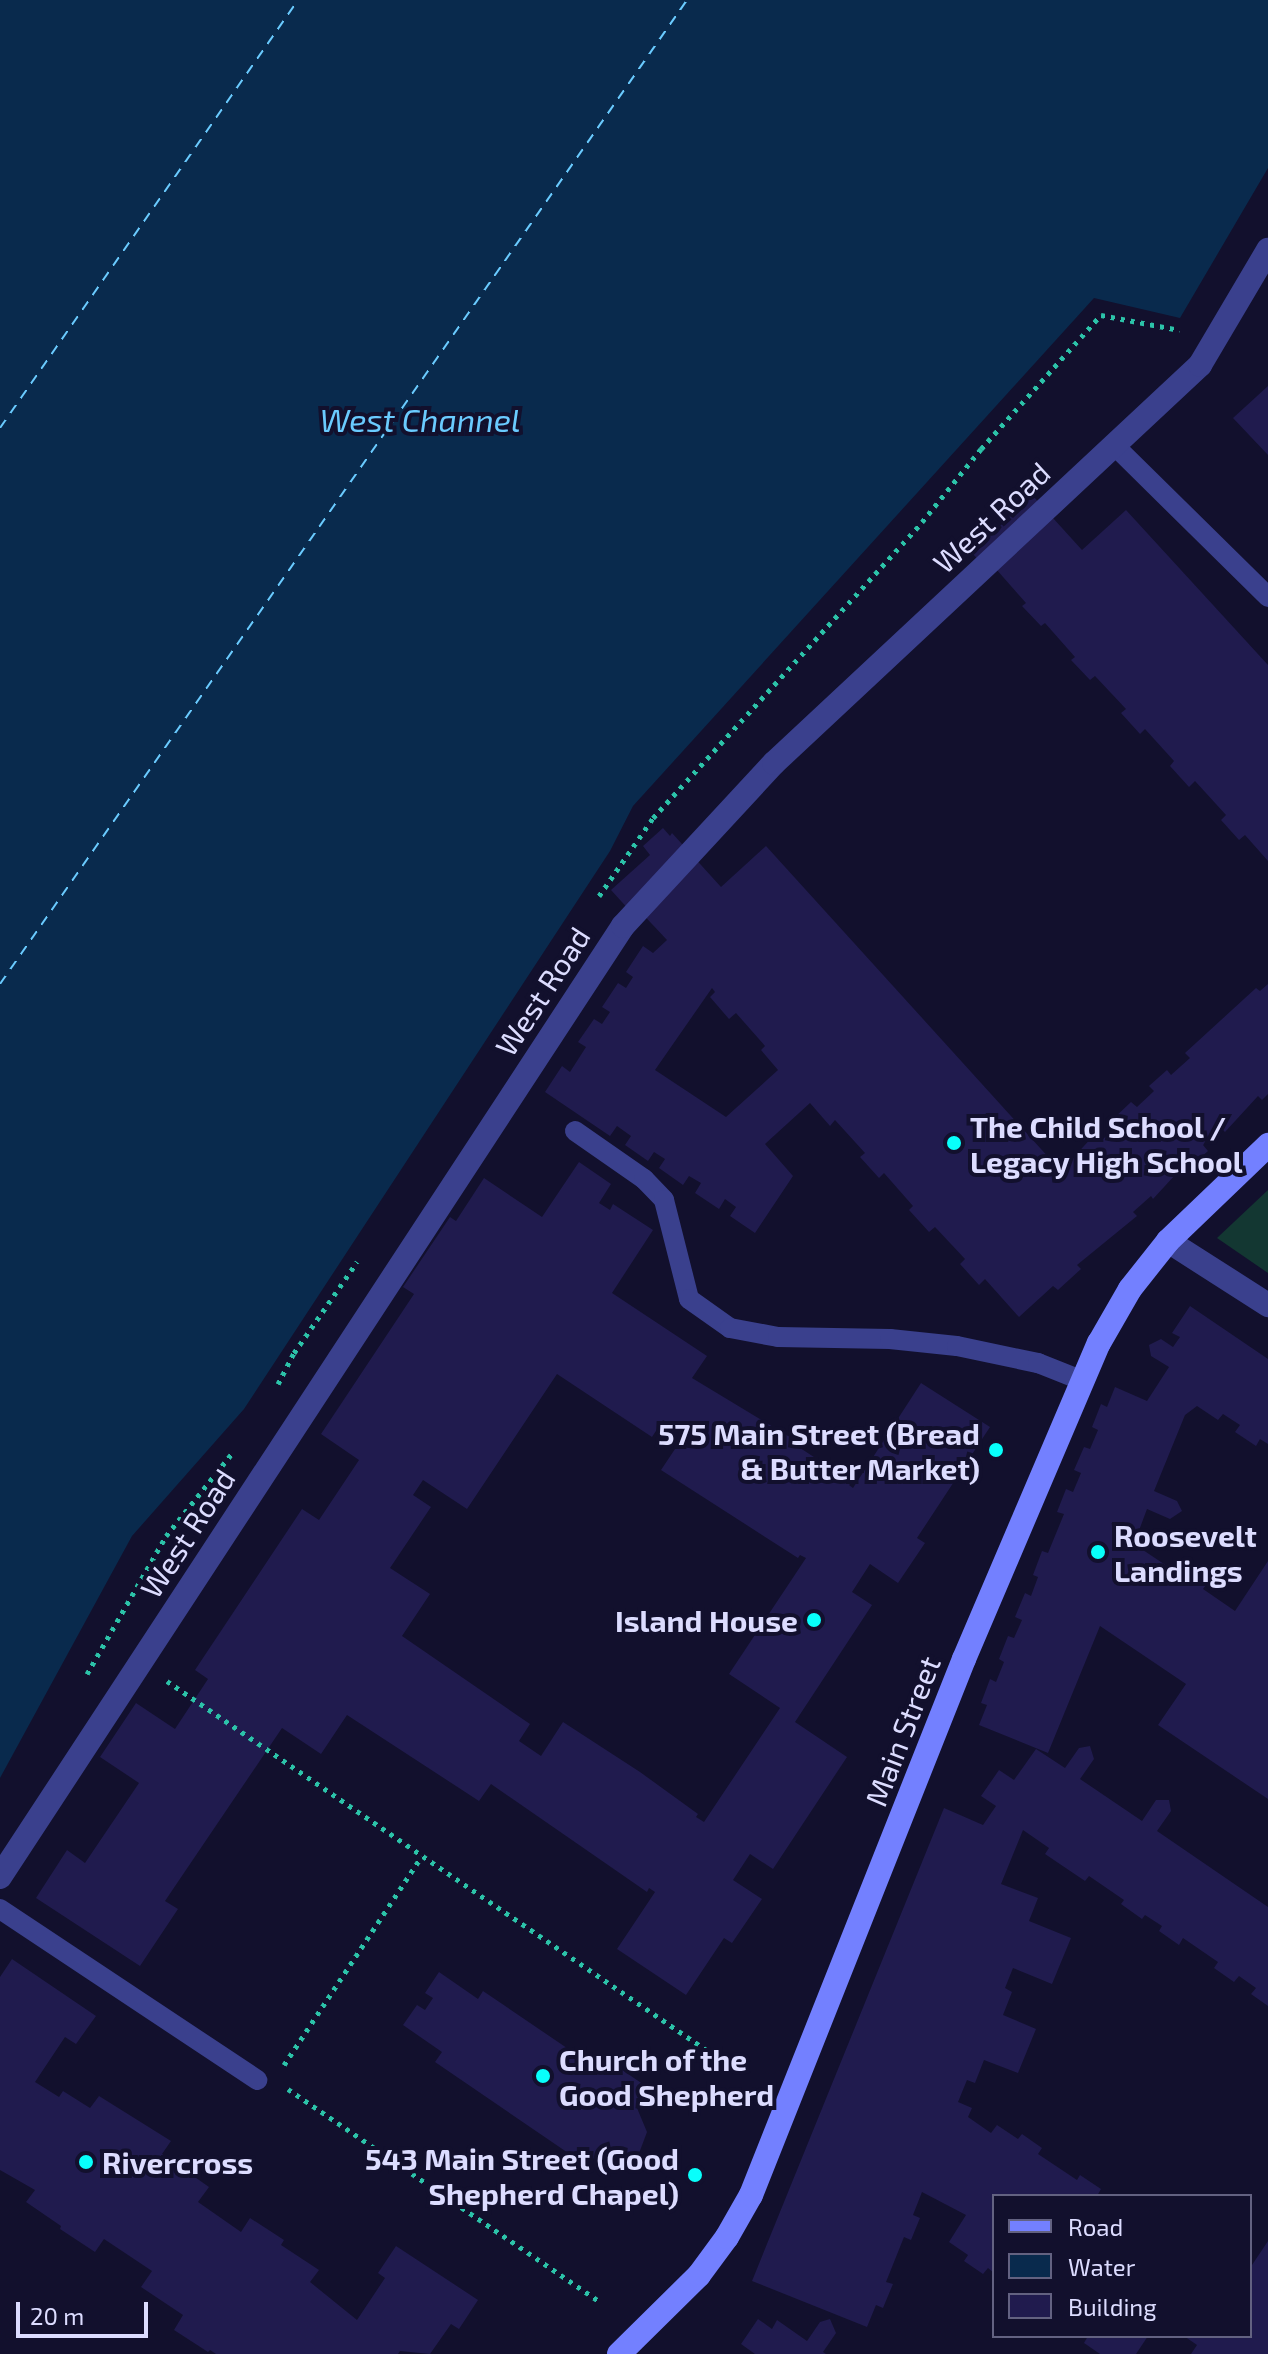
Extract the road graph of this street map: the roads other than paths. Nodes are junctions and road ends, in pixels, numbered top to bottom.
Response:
1 (1268, 250) edge
2 (1115, 446) junction
3 (1268, 597) edge
4 (575, 1131) dead end
5 (1268, 1145) edge
6 (1168, 1241) junction
7 (1268, 1305) edge
8 (1081, 1380) junction
9 (0, 1877) edge
10 (0, 1909) edge
11 (266, 2080) road end
12 (619, 2354) edge

1 - 2 street, West Road
2 - 3 lane
2 - 9 street, West Road
4 - 8 lane
5 - 6 street, Main Street
6 - 7 street
6 - 8 street, Main Street
8 - 12 street, Main Street
10 - 11 lane

